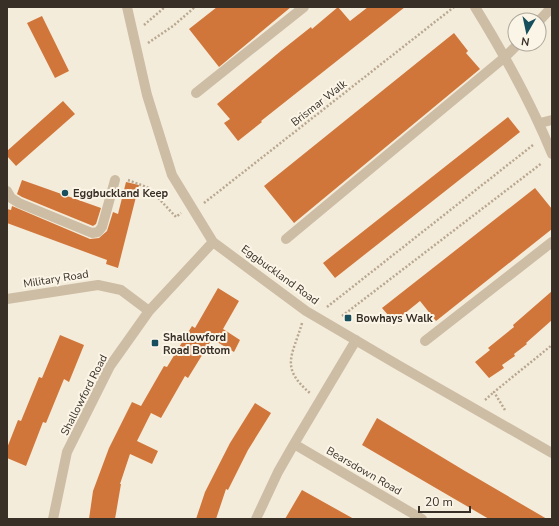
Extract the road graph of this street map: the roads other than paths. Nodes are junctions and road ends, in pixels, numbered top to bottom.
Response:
1 (127, 7) edge
2 (304, 7) edge
3 (475, 7) edge
4 (510, 52) edge
5 (505, 57) junction
6 (196, 93) dead end
7 (552, 120) edge
8 (540, 123) junction
9 (549, 157) edge
10 (115, 180) road end
11 (7, 192) edge
12 (286, 239) dead end
13 (213, 242) junction
14 (552, 242) edge
15 (7, 299) edge
16 (149, 311) junction
17 (356, 340) junction
18 (425, 341) dead end
19 (294, 444) junction
20 (552, 453) edge
21 (53, 519) edge
22 (256, 519) edge
23 (422, 519) edge

1 - 13 street, Eggbuckland Road
2 - 6 street
3 - 5 street
4 - 5 street
5 - 8 street
5 - 12 street
7 - 8 street
8 - 9 street
10 - 11 street
13 - 16 street, Shallowford Road
13 - 17 street, Eggbuckland Road
14 - 18 street
15 - 16 street, Military Road
16 - 21 street, Shallowford Road
17 - 19 street
17 - 20 street, Eggbuckland Road
19 - 22 street
19 - 23 street, Bearsdown Road

